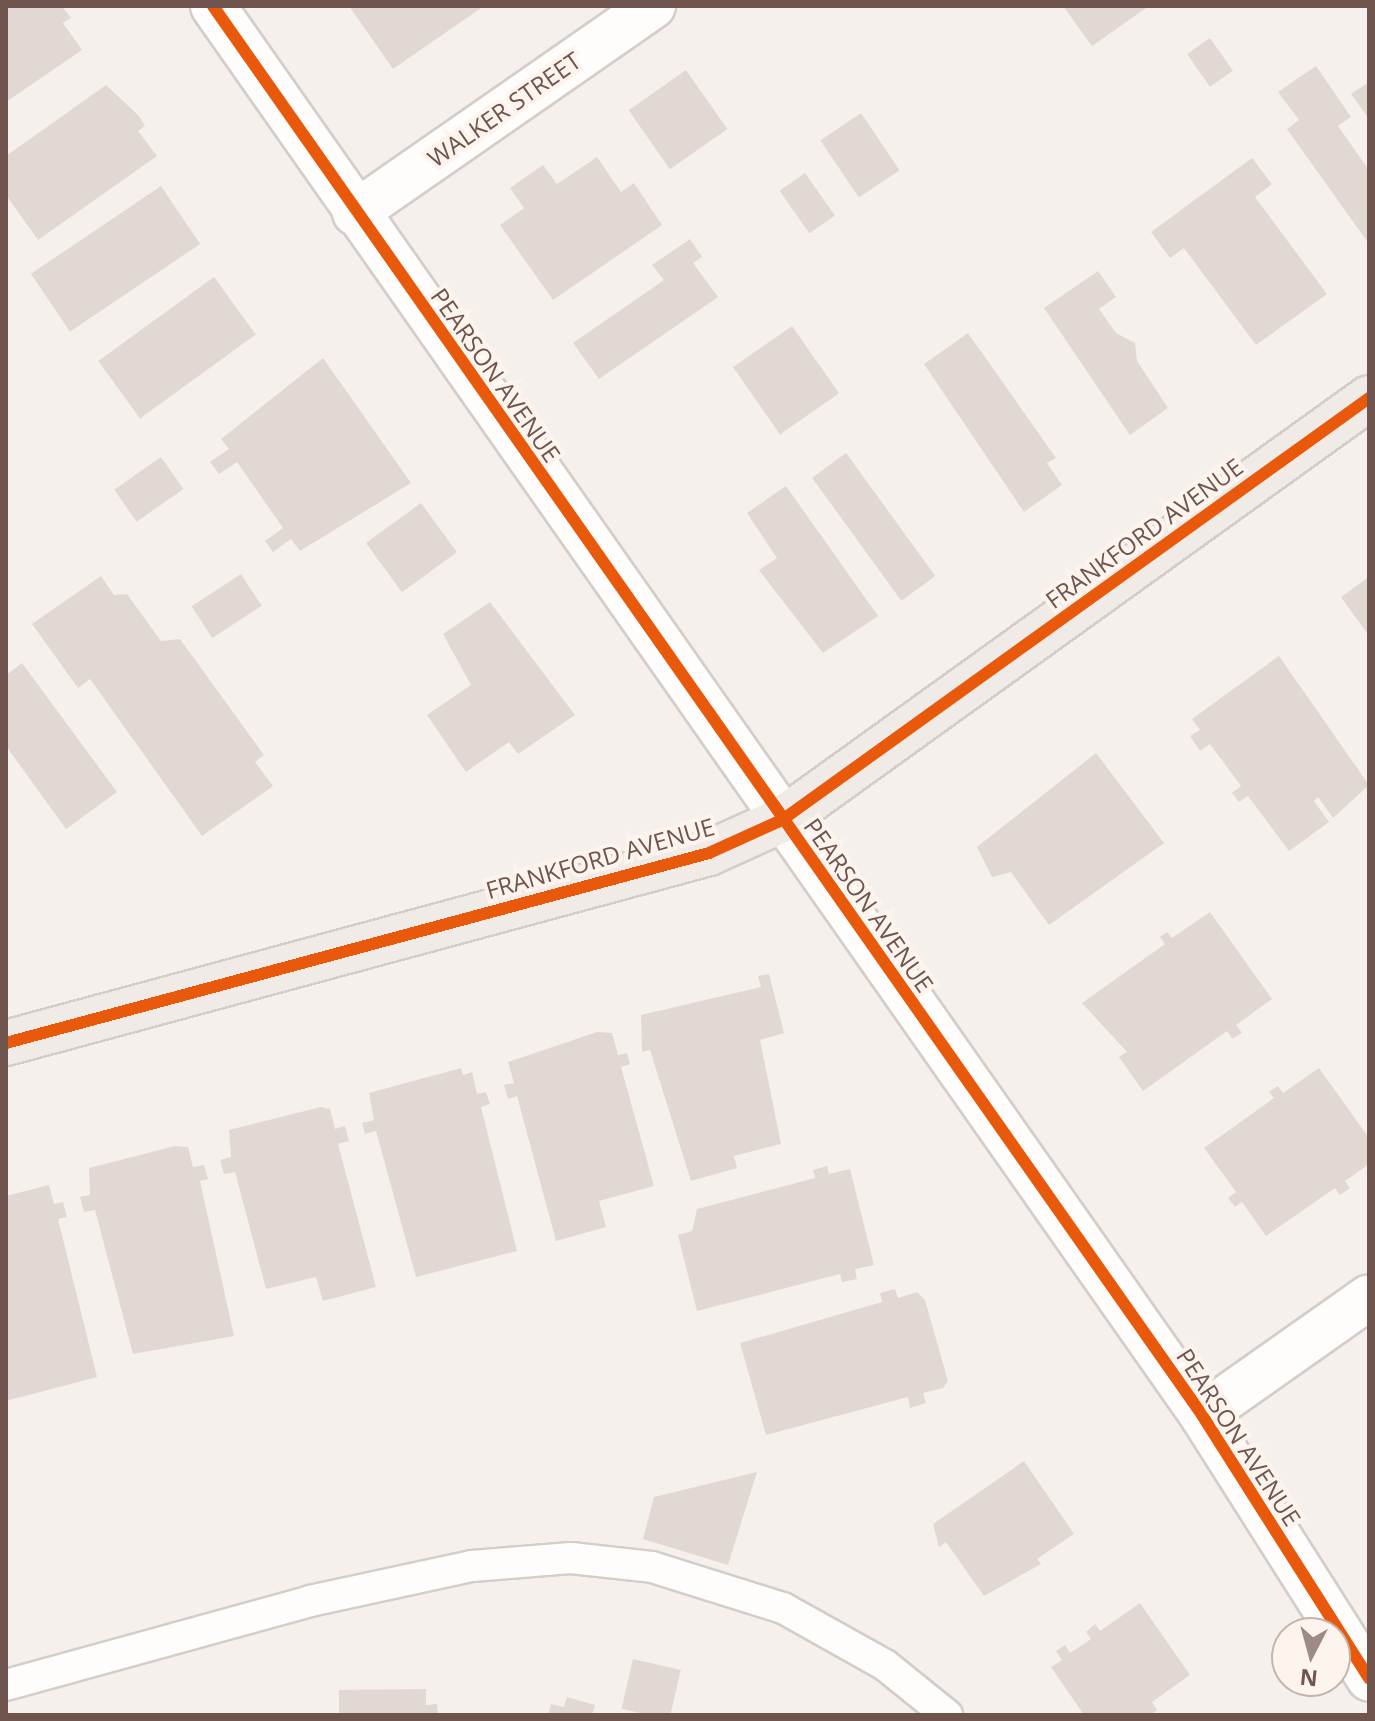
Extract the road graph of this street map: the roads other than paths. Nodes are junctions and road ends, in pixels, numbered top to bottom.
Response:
1 (213, 6) edge
2 (653, 6) edge
3 (355, 213) junction
4 (1369, 398) edge
5 (782, 820) junction
6 (6, 1043) edge
7 (1369, 1297) edge
8 (1202, 1415) junction
9 (1369, 1678) edge
10 (6, 1685) edge
11 (947, 1715) edge

1 - 3 street, PEARSON AVENUE
2 - 3 street, WALKER STREET
3 - 5 street, PEARSON AVENUE
4 - 5 main road, FRANKFORD AVENUE
5 - 6 main road, FRANKFORD AVENUE
5 - 8 street, PEARSON AVENUE
7 - 8 street
8 - 9 street, PEARSON AVENUE
10 - 11 lane

